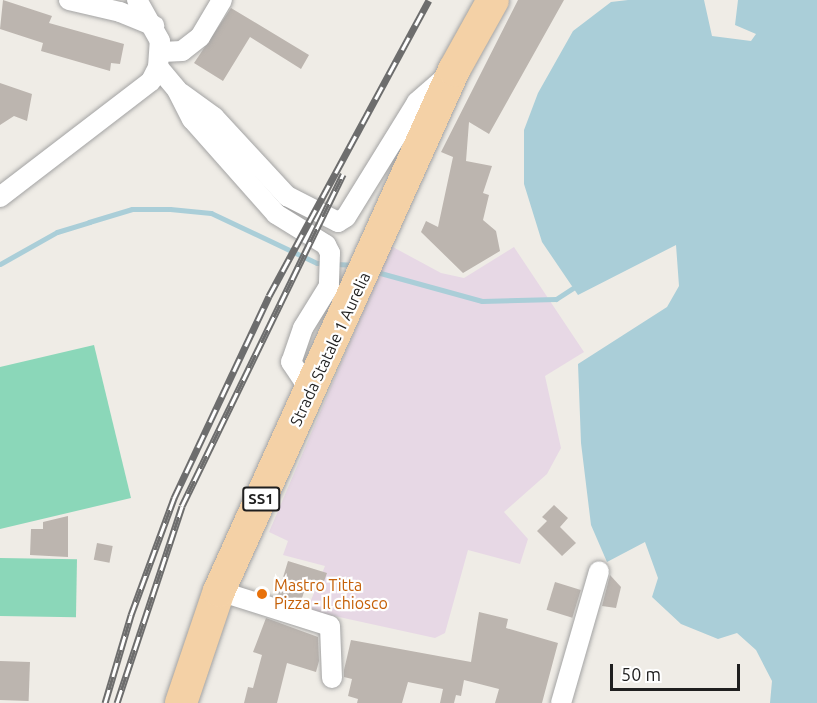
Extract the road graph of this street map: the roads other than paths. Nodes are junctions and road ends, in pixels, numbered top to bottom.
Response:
1 (69, 0) edge
2 (222, 0) edge
3 (493, 0) edge
4 (136, 2) edge
5 (154, 26) junction
6 (160, 59) junction
7 (454, 70) junction
8 (177, 90) junction
9 (0, 197) edge
10 (339, 297) junction
11 (599, 571) dead end
12 (219, 591) junction
13 (332, 678) dead end
14 (181, 703) edge
15 (561, 703) edge

1 - 5 street
2 - 6 street
3 - 7 main road, Strada Statale 1 Aurelia / SS1
4 - 5 street
5 - 6 street
6 - 8 street
6 - 9 street
7 - 8 street
7 - 10 main road, Strada Statale 1 Aurelia / SS1
8 - 10 street
10 - 12 main road, Strada Statale 1 Aurelia / SS1
11 - 15 street
12 - 13 street
12 - 14 main road, Strada Statale 1 Aurelia / SS1

